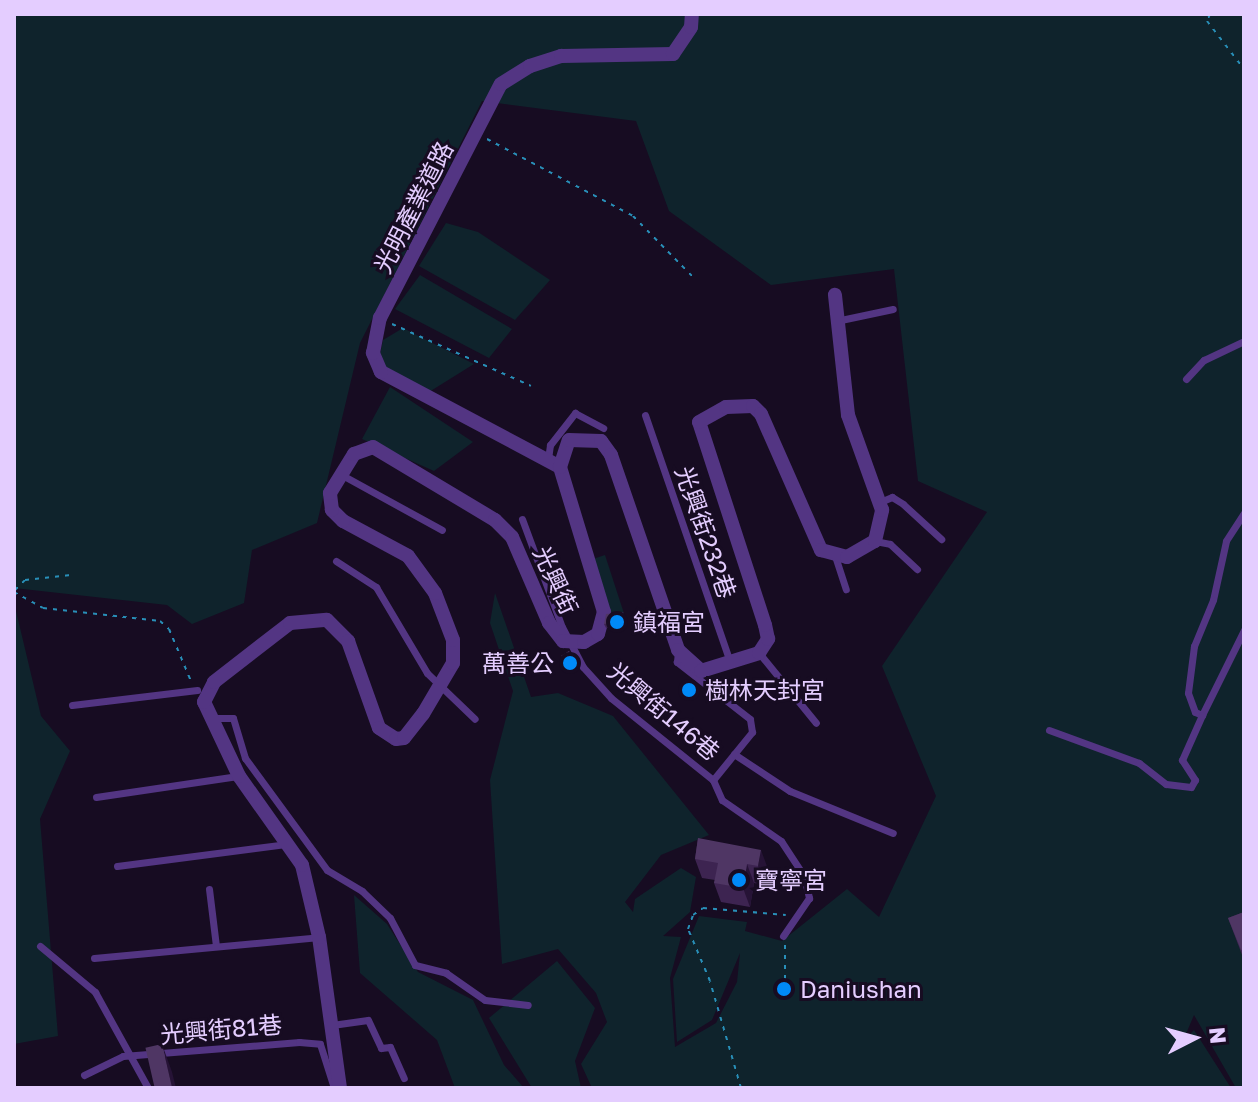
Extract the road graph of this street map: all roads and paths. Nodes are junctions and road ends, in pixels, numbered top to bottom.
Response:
1 (692, 14) edge
2 (1210, 14) edge
3 (1244, 69) edge
4 (475, 134) junction
5 (692, 276) dead end
6 (835, 295) dead end
7 (893, 309) dead end
8 (380, 318) junction
9 (835, 321) junction
10 (1244, 341) edge
11 (1186, 379) dead end
12 (531, 386) dead end
13 (645, 415) dead end
14 (603, 428) dead end
15 (554, 465) junction
16 (341, 474) junction
17 (879, 502) junction
18 (1244, 513) edge
19 (522, 519) dead end
20 (442, 530) dead end
21 (941, 539) dead end
22 (875, 541) junction
23 (835, 556) junction
24 (336, 561) dead end
25 (917, 569) dead end
26 (71, 575) dead end
27 (846, 589) dead end
28 (14, 591) edge
29 (1244, 630) edge
30 (569, 643) junction
31 (678, 650) junction
32 (759, 653) junction
33 (730, 662) junction
34 (438, 688) junction
35 (197, 690) joint
36 (72, 705) dead end
37 (1202, 715) junction
38 (210, 719) junction
39 (475, 719) dead end
40 (816, 723) dead end
41 (1049, 730) dead end
42 (734, 754) junction
43 (239, 776) junction
44 (713, 780) junction
45 (96, 797) dead end
46 (893, 833) dead end
47 (286, 844) junction
48 (117, 866) dead end
49 (209, 889) dead end
50 (799, 915) junction
51 (783, 936) joint
52 (319, 937) junction
53 (40, 946) dead end
54 (216, 946) junction
55 (94, 958) dead end
56 (792, 991) dead end
57 (528, 1005) dead end
58 (332, 1025) junction
59 (133, 1057) junction
60 (84, 1075) dead end
61 (404, 1078) dead end
62 (148, 1088) edge
63 (337, 1088) edge
64 (741, 1088) edge

1 - 4 street, 光明產業道路
2 - 3 path
4 - 5 path
4 - 8 street, 光明產業道路
6 - 9 street
7 - 9 lane
8 - 12 path
8 - 15 street, 光明產業道路
9 - 17 street
10 - 11 lane
13 - 33 lane, 光興街232巷
14 - 15 lane
15 - 30 street, 光興街
15 - 31 street
16 - 20 lane
16 - 30 street, 光興街
16 - 34 street
17 - 21 lane
17 - 22 street
18 - 37 lane
19 - 30 lane, 光興街146巷
22 - 23 street
22 - 25 lane
23 - 27 lane
23 - 32 street
24 - 34 lane
26 - 28 path
28 - 35 path
29 - 37 lane
30 - 44 lane, 光興街146巷
31 - 33 street
31 - 42 lane, 光興街146巷
32 - 33 street
32 - 40 lane
34 - 38 street
34 - 39 lane
35 - 36 lane
37 - 41 lane
38 - 43 street
38 - 57 lane
42 - 44 lane, 光興街146巷
42 - 46 lane
43 - 45 lane
43 - 47 street
44 - 50 lane
47 - 48 lane
47 - 52 street
49 - 54 lane
50 - 51 lane
50 - 64 path
51 - 56 path
52 - 54 lane
52 - 58 street
53 - 59 lane
54 - 55 lane
58 - 61 lane
58 - 63 street
59 - 60 lane, 光興街81巷
59 - 62 lane
59 - 63 lane, 光興街81巷

